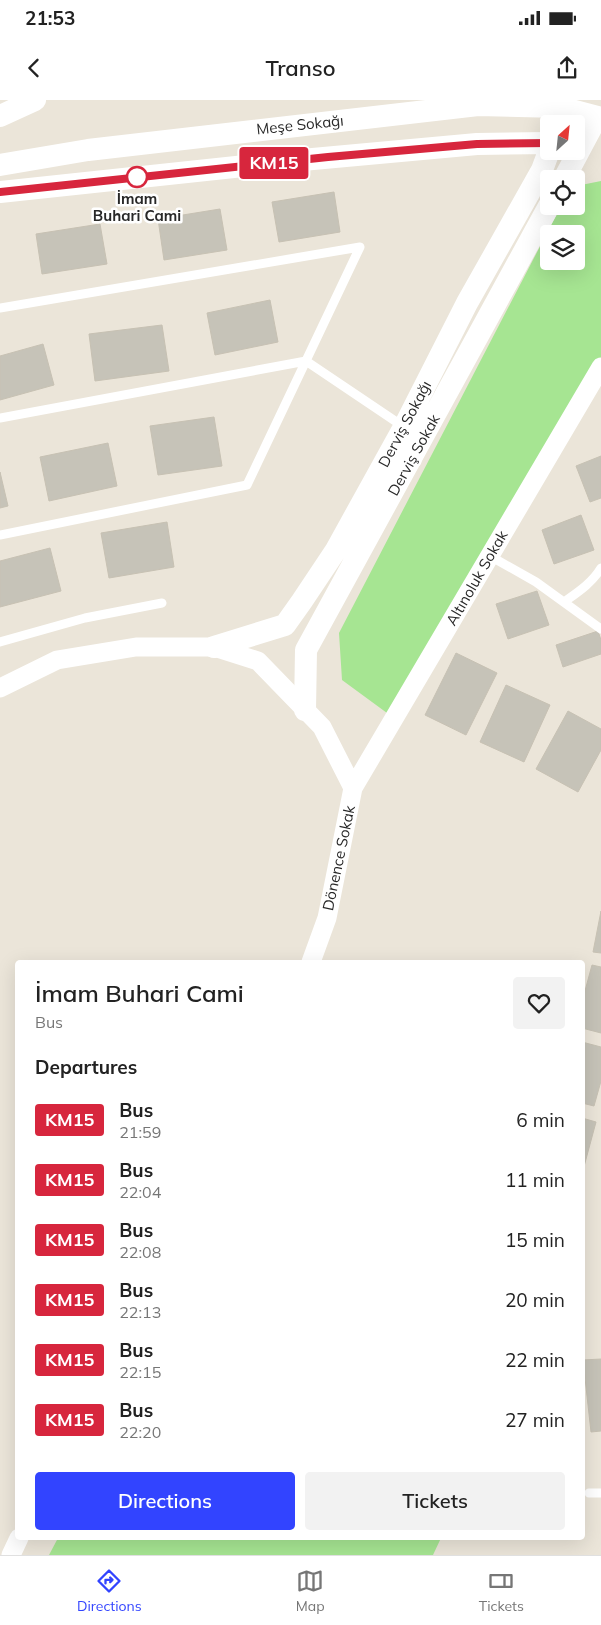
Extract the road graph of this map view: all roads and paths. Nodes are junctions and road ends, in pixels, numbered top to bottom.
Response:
1 (35, 100) edge
2 (558, 115) edge
3 (0, 116) edge
4 (585, 117) edge
5 (599, 118) edge
6 (540, 143) edge
7 (586, 149) edge
8 (546, 160) edge
9 (0, 165) edge
10 (571, 170) edge
11 (0, 192) edge
12 (544, 215) edge
13 (0, 308) edge
14 (306, 361) junction
15 (601, 368) edge
16 (0, 418) edge
17 (404, 427) junction
18 (0, 535) edge
19 (490, 556) junction
20 (601, 568) edge
21 (564, 602) junction
22 (162, 603) dead end
23 (601, 629) edge
24 (0, 642) edge
25 (214, 647) junction
26 (0, 688) edge
27 (305, 710) junction
28 (353, 788) junction
29 (312, 960) edge
30 (589, 1493) dead end
31 (601, 1493) edge
32 (18, 1540) edge
33 (11, 1555) edge

1 - 3 street
2 - 9 street, Meşe Sokağı
4 - 5 street, Meşe Sokağı
5 - 7 street
6 - 11 street
7 - 10 street
8 - 17 street, Derviş Sokağı
12 - 27 street, Derviş Sokak
13 - 14 lane
14 - 16 lane
14 - 17 lane
14 - 18 lane
15 - 19 street, Altınoluk Sokak
17 - 25 street, Derviş Sokağı
19 - 21 lane
19 - 28 street, Altınoluk Sokak
20 - 21 lane
21 - 23 lane
22 - 24 lane
25 - 26 street, Dönence Sokak
25 - 27 street, Dönence Sokak
27 - 28 street, Dönence Sokak
28 - 29 street, Dönence Sokak
30 - 31 lane
32 - 33 street

